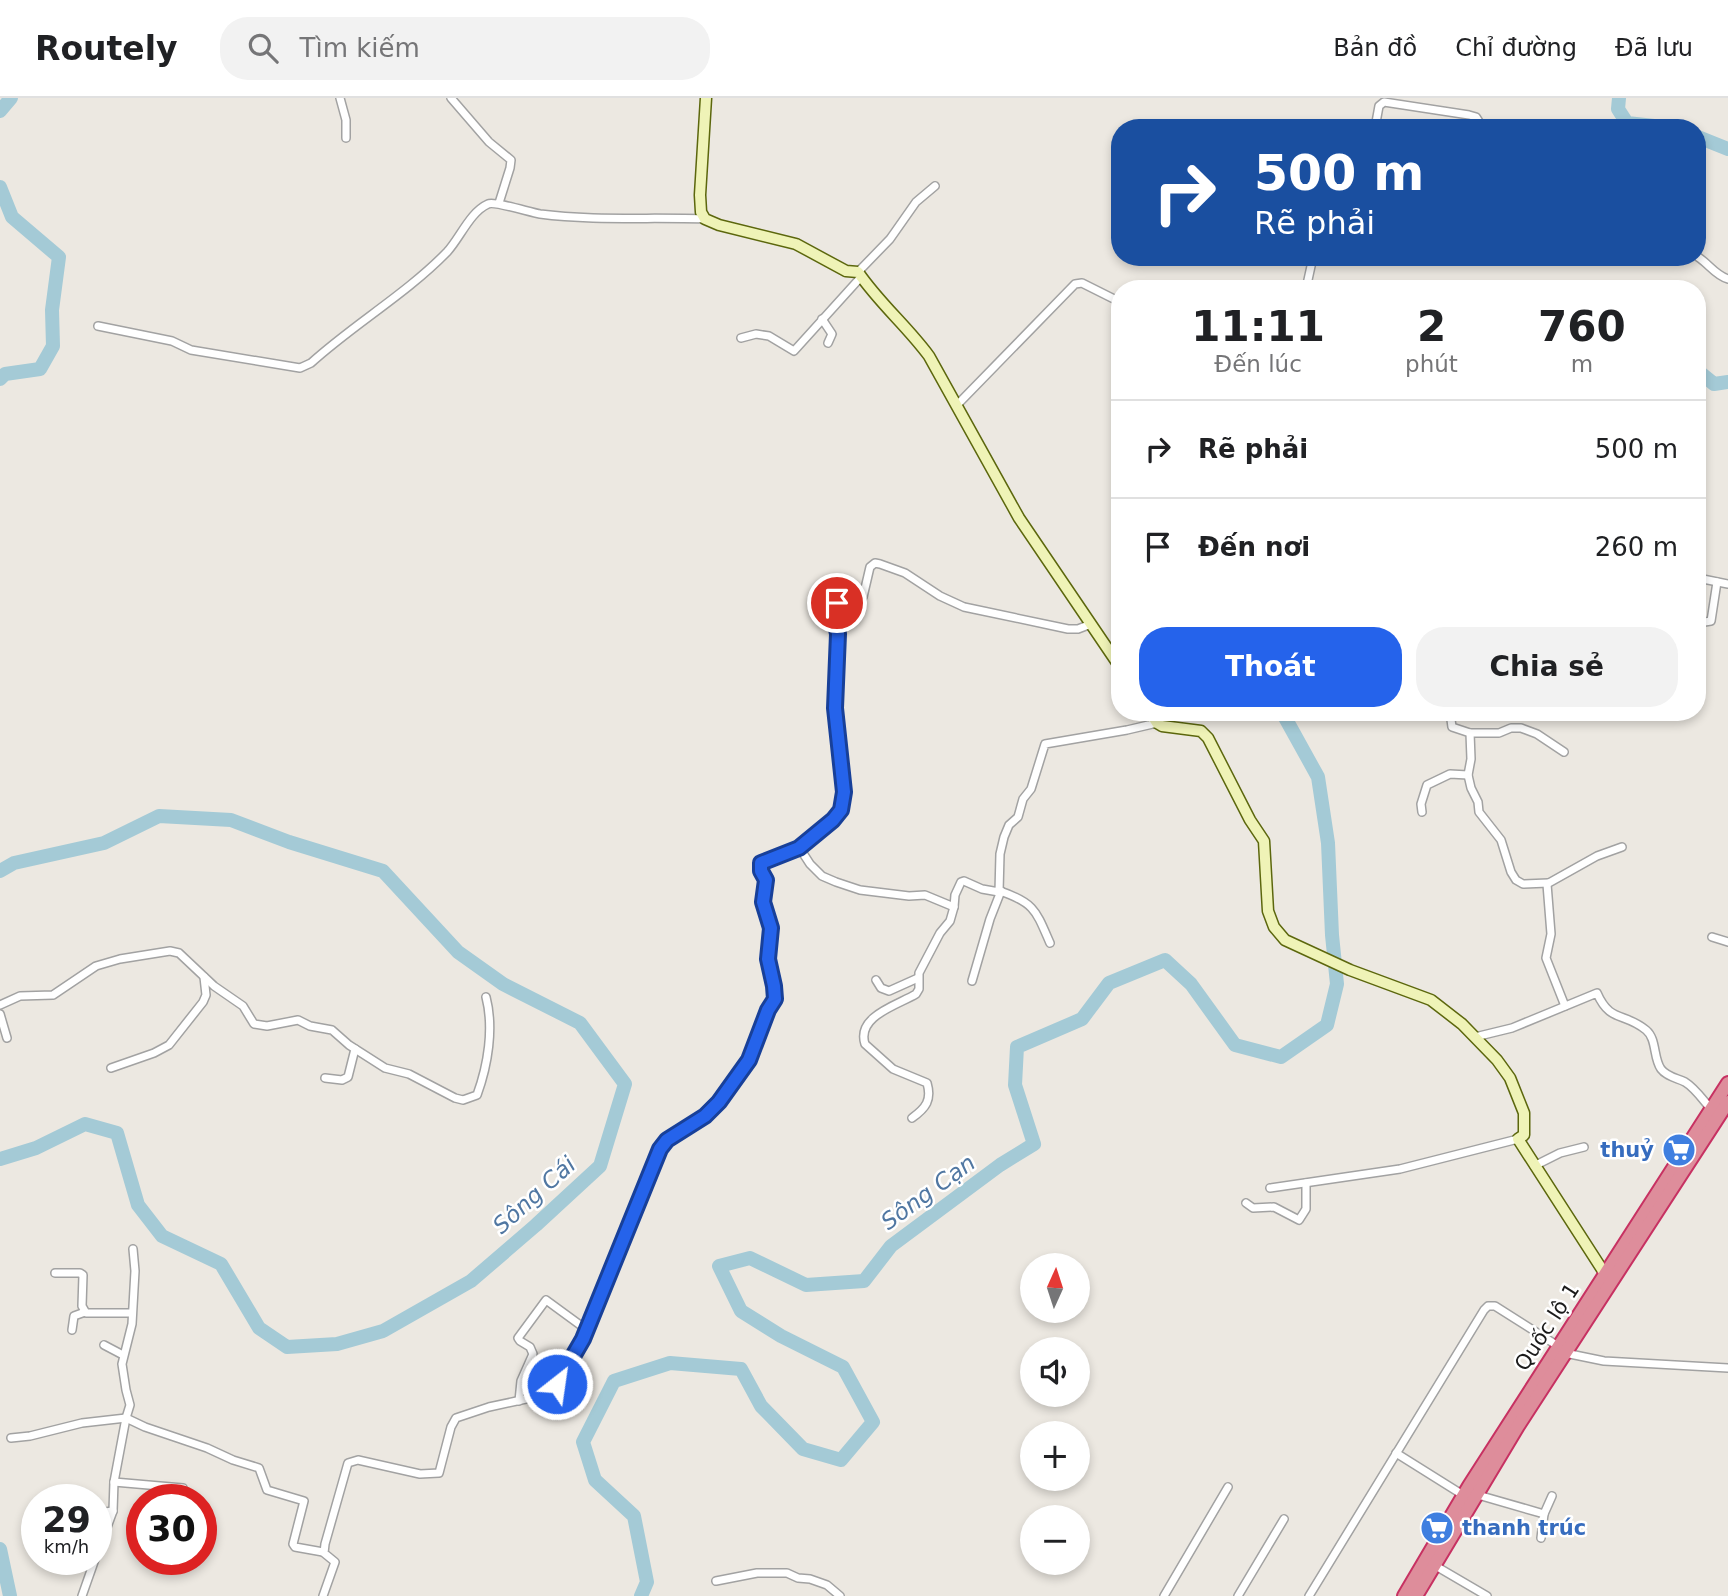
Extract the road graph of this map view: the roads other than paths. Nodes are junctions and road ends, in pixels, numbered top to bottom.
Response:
1 (340, 98) edge
2 (450, 98) edge
3 (706, 98) edge
4 (1377, 119) edge
5 (1477, 119) edge
6 (346, 138) dead end
7 (935, 186) dead end
8 (499, 203) junction
9 (705, 219) junction
10 (1706, 263) edge
11 (859, 274) junction
12 (1728, 279) edge
13 (1111, 298) edge
14 (822, 319) junction
15 (98, 326) dead end
16 (741, 338) dead end
17 (828, 343) dead end
18 (957, 405) junction
19 (1706, 580) edge
20 (1717, 582) junction
21 (1728, 584) edge
22 (1706, 622) edge
23 (1091, 624) junction
24 (1111, 654) edge
25 (1451, 721) edge
26 (1157, 723) joint
27 (1470, 733) junction
28 (1564, 752) dead end
29 (1468, 775) junction
30 (1422, 812) dead end
31 (1622, 847) dead end
32 (799, 848) junction
33 (1548, 883) junction
34 (1000, 891) junction
35 (954, 907) junction
36 (1712, 937) dead end
37 (1728, 942) edge
38 (1050, 943) dead end
39 (203, 976) junction
40 (918, 978) junction
41 (876, 980) dead end
42 (971, 981) dead end
43 (486, 997) dead end
44 (0, 1005) edge
45 (1565, 1006) junction
46 (0, 1014) edge
47 (1475, 1037) junction
48 (7, 1038) dead end
49 (355, 1049) junction
50 (111, 1068) dead end
51 (325, 1078) dead end
52 (1728, 1083) edge
53 (1728, 1102) edge
54 (1711, 1109) junction
55 (912, 1118) dead end
56 (1518, 1139) junction
57 (1584, 1147) dead end
58 (1534, 1166) junction
59 (1306, 1183) junction
60 (1270, 1188) dead end
61 (1246, 1203) dead end
62 (133, 1249) dead end
63 (55, 1273) dead end
64 (1605, 1274) junction
65 (85, 1312) junction
66 (132, 1313) junction
67 (72, 1330) dead end
68 (587, 1330) junction
69 (104, 1345) dead end
70 (1562, 1349) junction
71 (123, 1355) junction
72 (1728, 1367) edge
73 (519, 1401) junction
74 (127, 1418) junction
75 (11, 1438) dead end
76 (1396, 1454) junction
77 (114, 1482) junction
78 (137, 1484) edge
79 (1228, 1488) dead end
80 (1463, 1495) junction
81 (1478, 1495) junction
82 (1552, 1496) dead end
83 (113, 1511) edge
84 (1544, 1514) junction
85 (1284, 1519) dead end
86 (1541, 1538) dead end
87 (324, 1552) junction
88 (1434, 1565) junction
89 (90, 1575) edge
90 (716, 1581) dead end
91 (82, 1596) edge
92 (323, 1596) edge
93 (840, 1596) edge
94 (1164, 1596) edge
95 (1238, 1596) edge
96 (1309, 1596) edge
97 (1404, 1596) edge
98 (1416, 1596) edge
99 (1487, 1596) edge

1 - 6 street
2 - 8 street
3 - 9 street
4 - 5 street
7 - 11 street
8 - 9 street
8 - 15 street
9 - 11 street
10 - 12 street
11 - 14 street
11 - 18 street
13 - 18 street
14 - 16 street
14 - 17 street
18 - 23 street
19 - 20 street
20 - 21 street
20 - 22 street
23 - 24 street
23 - 32 street
25 - 27 street
26 - 34 street
26 - 47 street
27 - 28 street
27 - 29 street
29 - 30 street
29 - 33 street
31 - 33 street
32 - 35 street
32 - 68 street
33 - 45 street
34 - 35 street
34 - 38 street
34 - 42 street
35 - 40 street
36 - 37 street
39 - 44 street
39 - 49 street
39 - 50 street
40 - 41 street
40 - 55 street
43 - 49 street
45 - 47 street
45 - 54 street
46 - 48 street
47 - 56 street
49 - 51 street
52 - 54 highway, Quốc lộ 1
53 - 70 highway, Quốc lộ 1
54 - 64 highway, Quốc lộ 1
56 - 58 street
56 - 59 street
57 - 58 street
58 - 64 street
59 - 60 street
59 - 61 street
62 - 66 street
63 - 65 street
64 - 70 highway, Quốc lộ 1
65 - 66 street
65 - 67 street
66 - 71 street
68 - 73 street
68 - 73 street
69 - 71 street
70 - 72 street
70 - 76 street
70 - 80 highway, Quốc lộ 1
70 - 81 highway, Quốc lộ 1
71 - 74 street
73 - 87 street
74 - 75 street
74 - 77 street
74 - 87 street
76 - 80 street
76 - 96 street
77 - 78 street
77 - 83 street
79 - 94 street
80 - 97 highway, Quốc lộ 1
81 - 84 street
81 - 88 highway, Quốc lộ 1
82 - 84 street
84 - 86 street
85 - 95 street
87 - 92 street
88 - 98 highway, Quốc lộ 1
88 - 99 street
89 - 91 street
90 - 93 street

